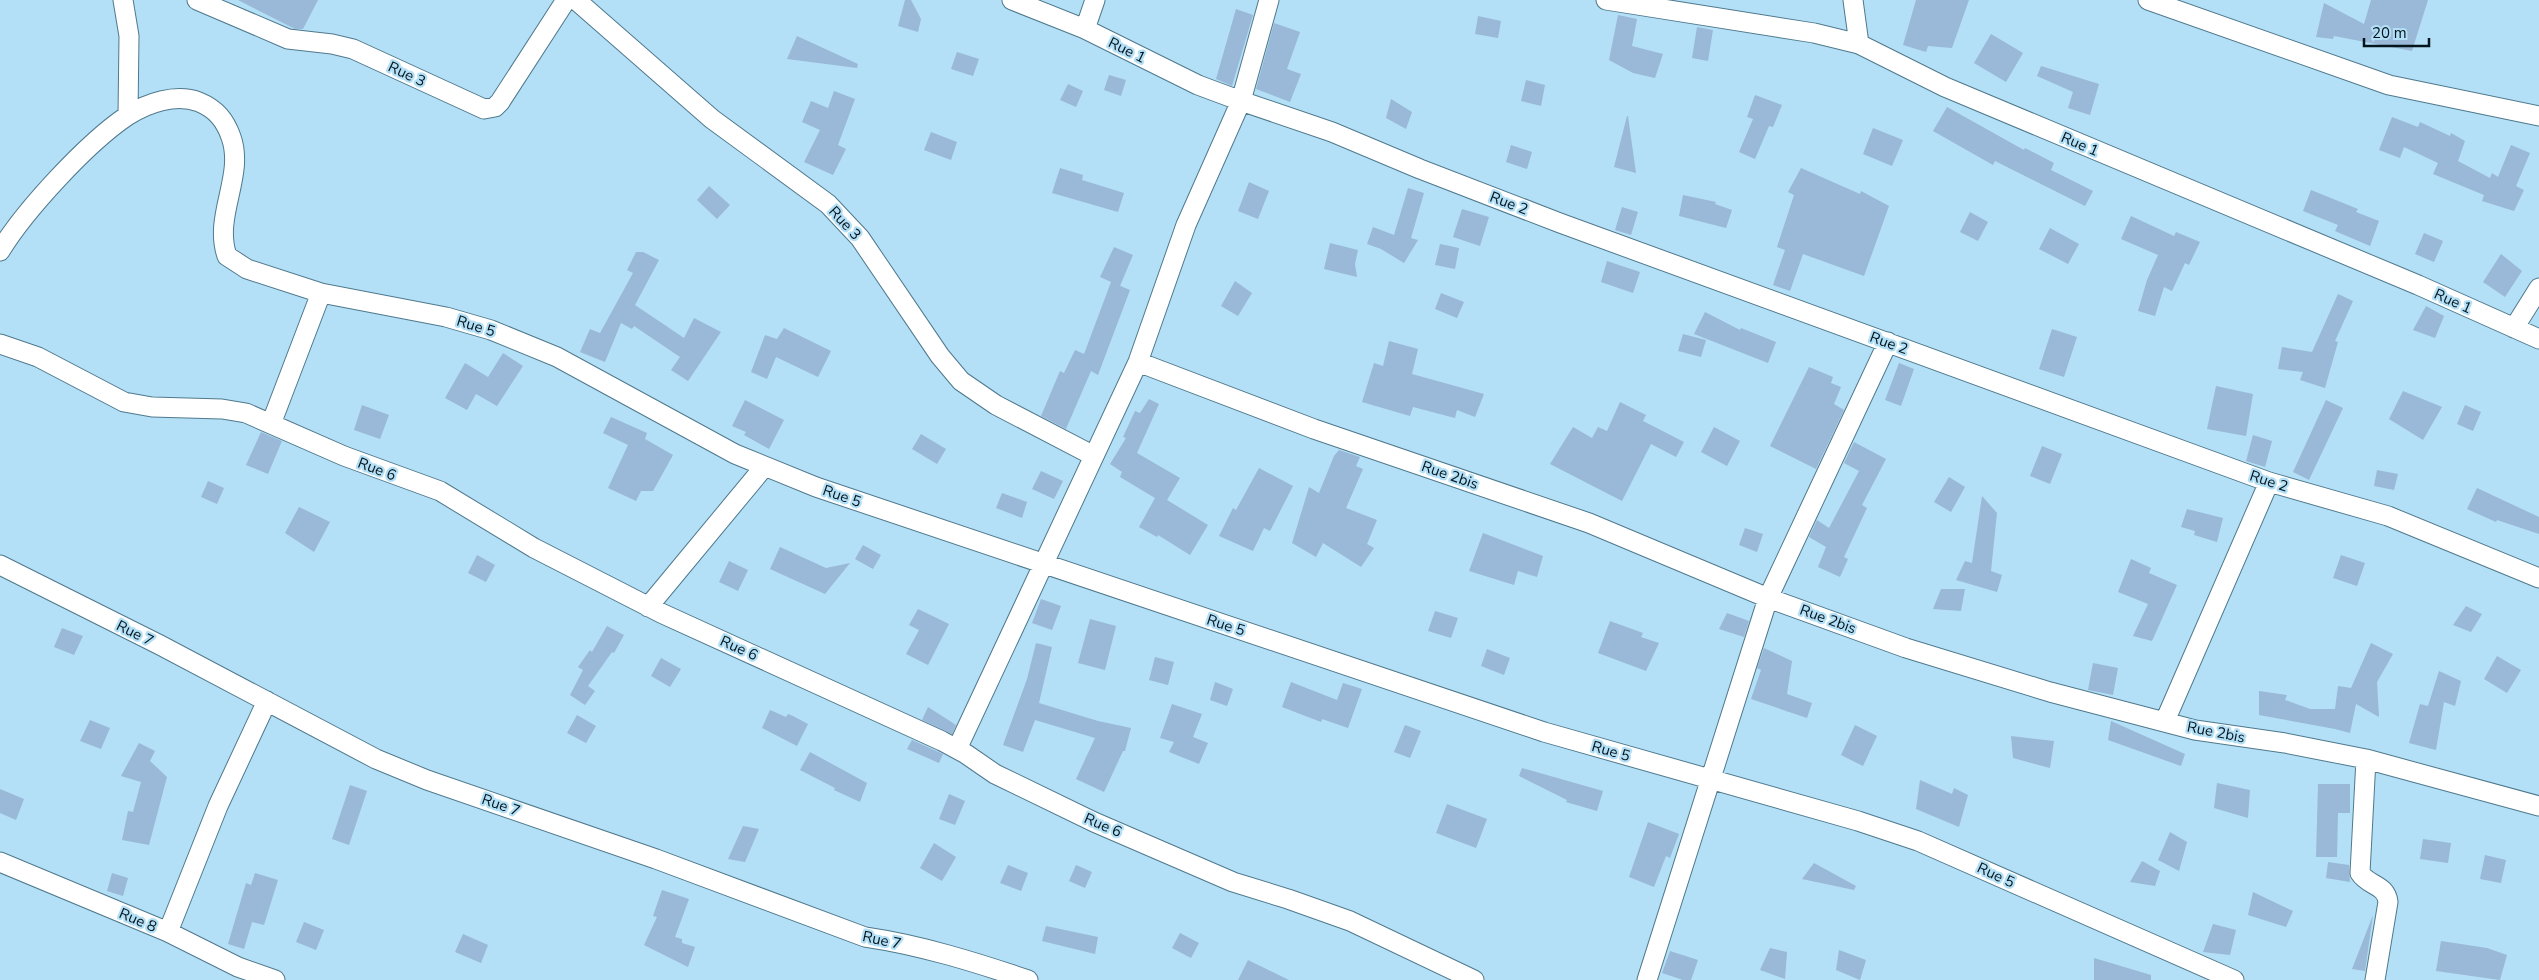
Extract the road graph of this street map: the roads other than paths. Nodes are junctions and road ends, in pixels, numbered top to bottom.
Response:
1 (123, 0) edge
2 (197, 0) edge
3 (566, 0) edge
4 (576, 0) edge
5 (1012, 0) edge
6 (1094, 0) edge
7 (1269, 0) edge
8 (1606, 0) edge
9 (1853, 0) edge
10 (2148, 0) edge
11 (1085, 29) junction
12 (1859, 44) junction
13 (1240, 102) junction
14 (128, 115) junction
15 (2539, 116) edge
16 (0, 251) edge
17 (2539, 288) edge
18 (321, 293) junction
19 (2514, 328) junction
20 (2539, 339) edge
21 (1888, 342) junction
22 (0, 344) edge
23 (1138, 362) junction
24 (271, 424) junction
25 (1094, 456) junction
26 (764, 467) junction
27 (2269, 482) junction
28 (1043, 564) junction
29 (0, 565) edge
30 (2539, 578) edge
31 (1768, 598) junction
32 (648, 607) junction
33 (268, 701) junction
34 (2165, 721) junction
35 (957, 749) junction
36 (2366, 759) junction
37 (1709, 779) junction
38 (2539, 806) edge
39 (0, 862) edge
40 (168, 932) junction
41 (275, 980) edge
42 (1028, 980) edge
43 (1474, 980) edge
44 (1647, 980) edge
45 (2234, 980) edge
46 (2375, 980) edge

1 - 14 street
2 - 3 street, Rue 3
4 - 25 street, Rue 3
5 - 11 street, Rue 1
6 - 11 street
7 - 13 street
8 - 12 street, Rue 1
9 - 12 street
10 - 15 street
11 - 13 street, Rue 1
12 - 19 street, Rue 1
13 - 21 street, Rue 2
13 - 23 street
14 - 16 street
14 - 18 street, Rue 5
17 - 19 street
18 - 24 street
18 - 26 street, Rue 5
19 - 20 street, Rue 1
21 - 27 street, Rue 2
21 - 31 street
22 - 24 street, Rue 6
23 - 25 street
23 - 31 street, Rue 2bis
24 - 32 street, Rue 6
25 - 28 street
26 - 28 street, Rue 5
26 - 32 street
27 - 30 street, Rue 2
27 - 34 street
28 - 35 street
28 - 37 street, Rue 5
29 - 33 street, Rue 7
31 - 34 street, Rue 2bis
31 - 37 street
32 - 35 street, Rue 6
33 - 40 street
33 - 42 street, Rue 7
34 - 36 street, Rue 2bis
35 - 43 street, Rue 6
36 - 38 street, Rue 2bis
36 - 46 street
37 - 44 street
37 - 45 street, Rue 5
39 - 40 street, Rue 8
40 - 41 street, Rue 8

